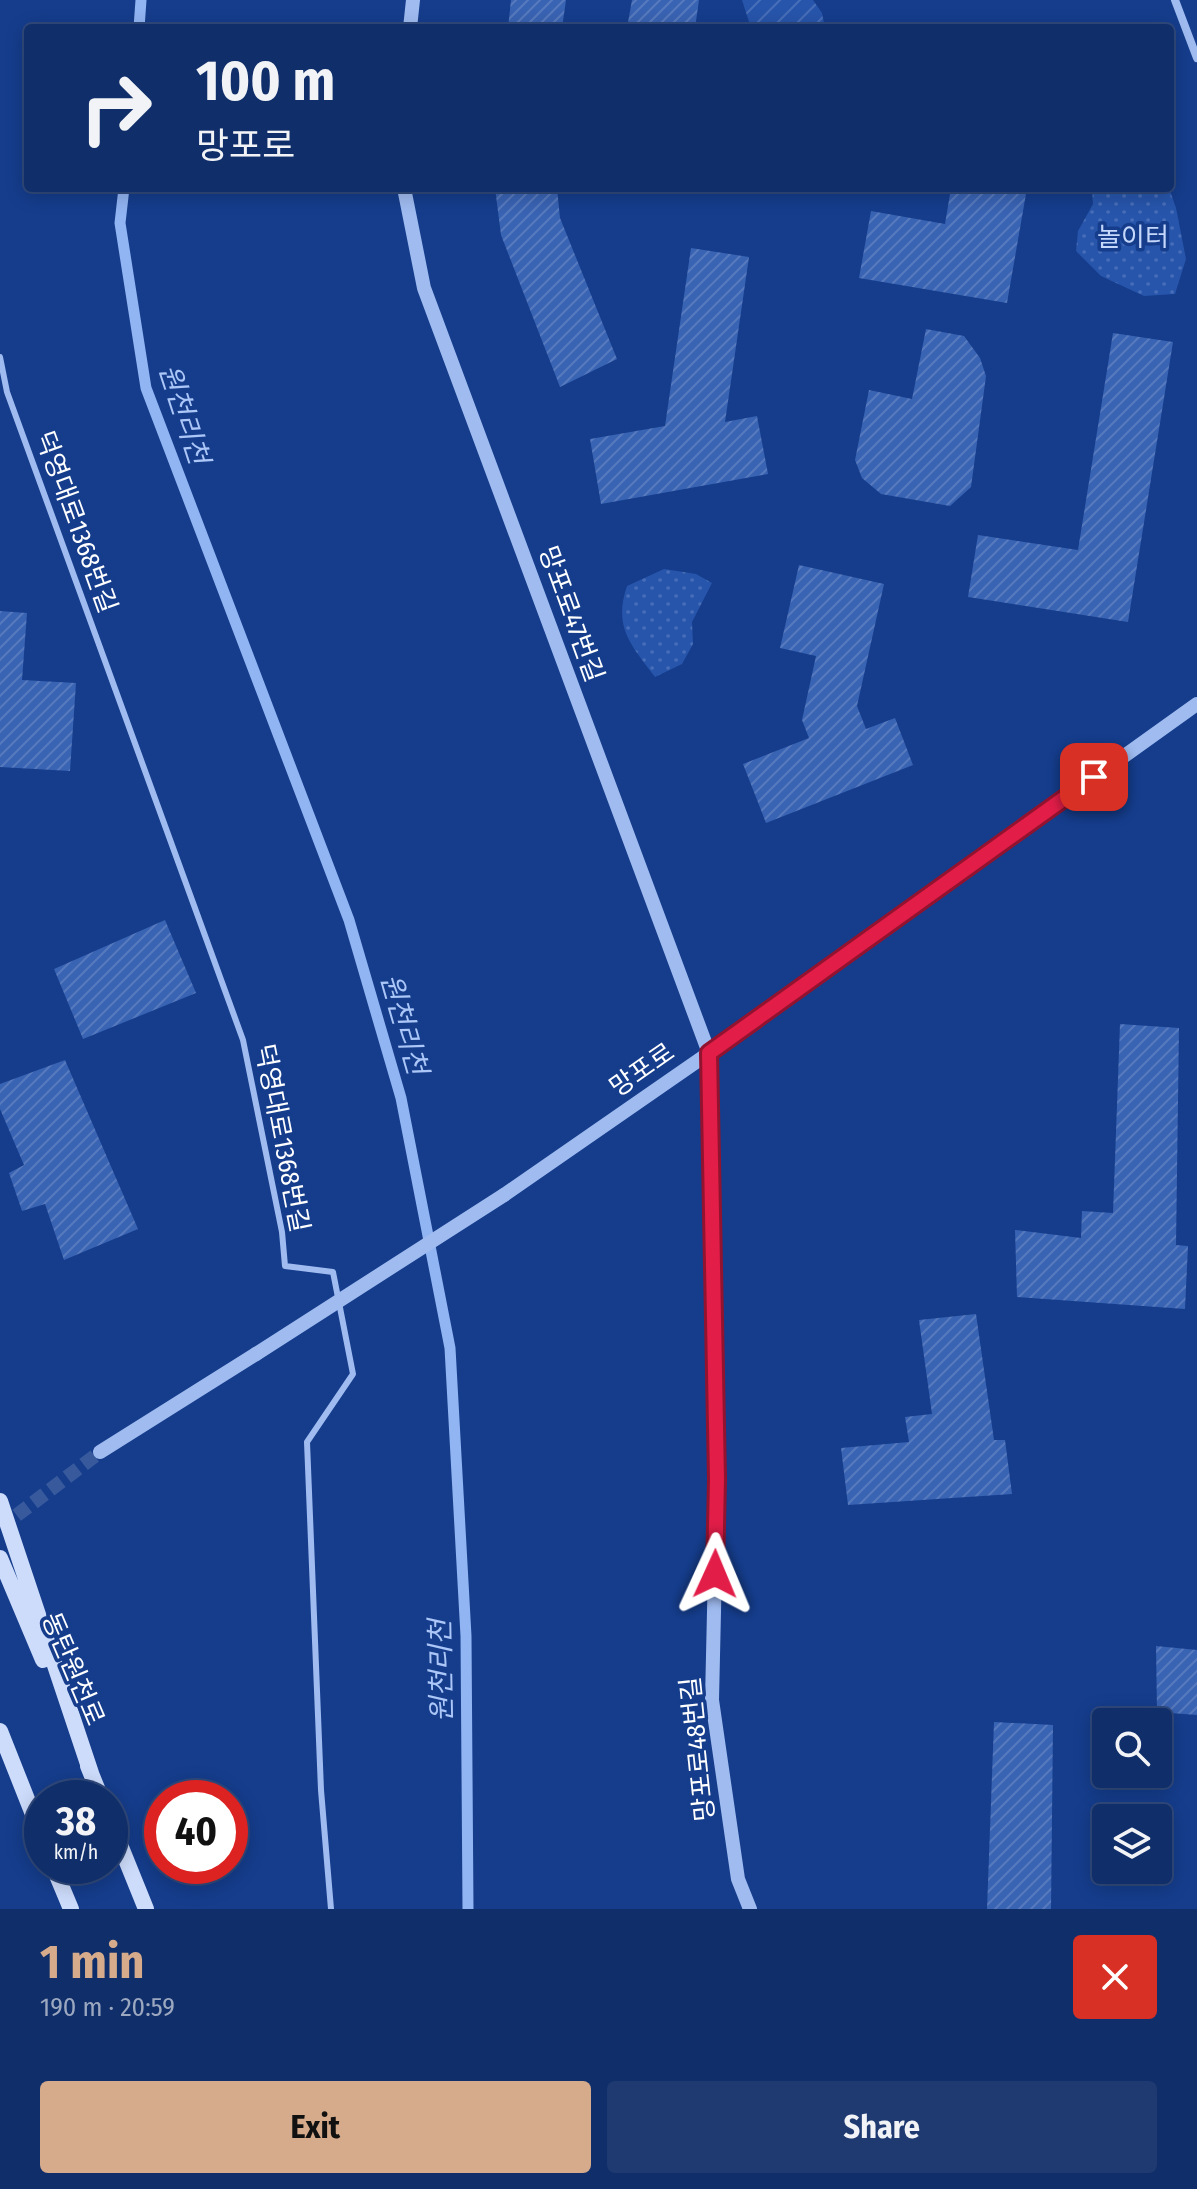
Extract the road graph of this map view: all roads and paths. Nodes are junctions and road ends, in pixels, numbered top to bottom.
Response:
1 (413, 0) edge
2 (1175, 0) edge
3 (410, 24) edge
4 (1197, 58) edge
5 (405, 192) edge
6 (0, 357) edge
7 (1197, 704) edge
8 (709, 1053) junction
9 (100, 1452) tunnel mouth
10 (0, 1501) edge
11 (0, 1558) edge
12 (0, 1731) edge
13 (0, 1743) edge
14 (91, 1773) junction
15 (94, 1780) edge
16 (24, 1792) edge
17 (24, 1794) edge
18 (128, 1864) edge
19 (61, 1884) edge
20 (71, 1909) edge
21 (146, 1909) edge
22 (331, 1909) edge
23 (750, 1909) edge

1 - 3 street
2 - 4 street
5 - 8 street, 망포로47번길
6 - 22 lane, 덕영대로1368번길
7 - 8 street, 망포로
8 - 9 street, 망포로, bridge
8 - 23 street, 망포로48번길
10 - 14 main road
11 - 14 main road, 동탄원천로
12 - 16 main road
13 - 17 main road
14 - 15 main road, 동탄원천로
18 - 21 main road
19 - 20 main road

